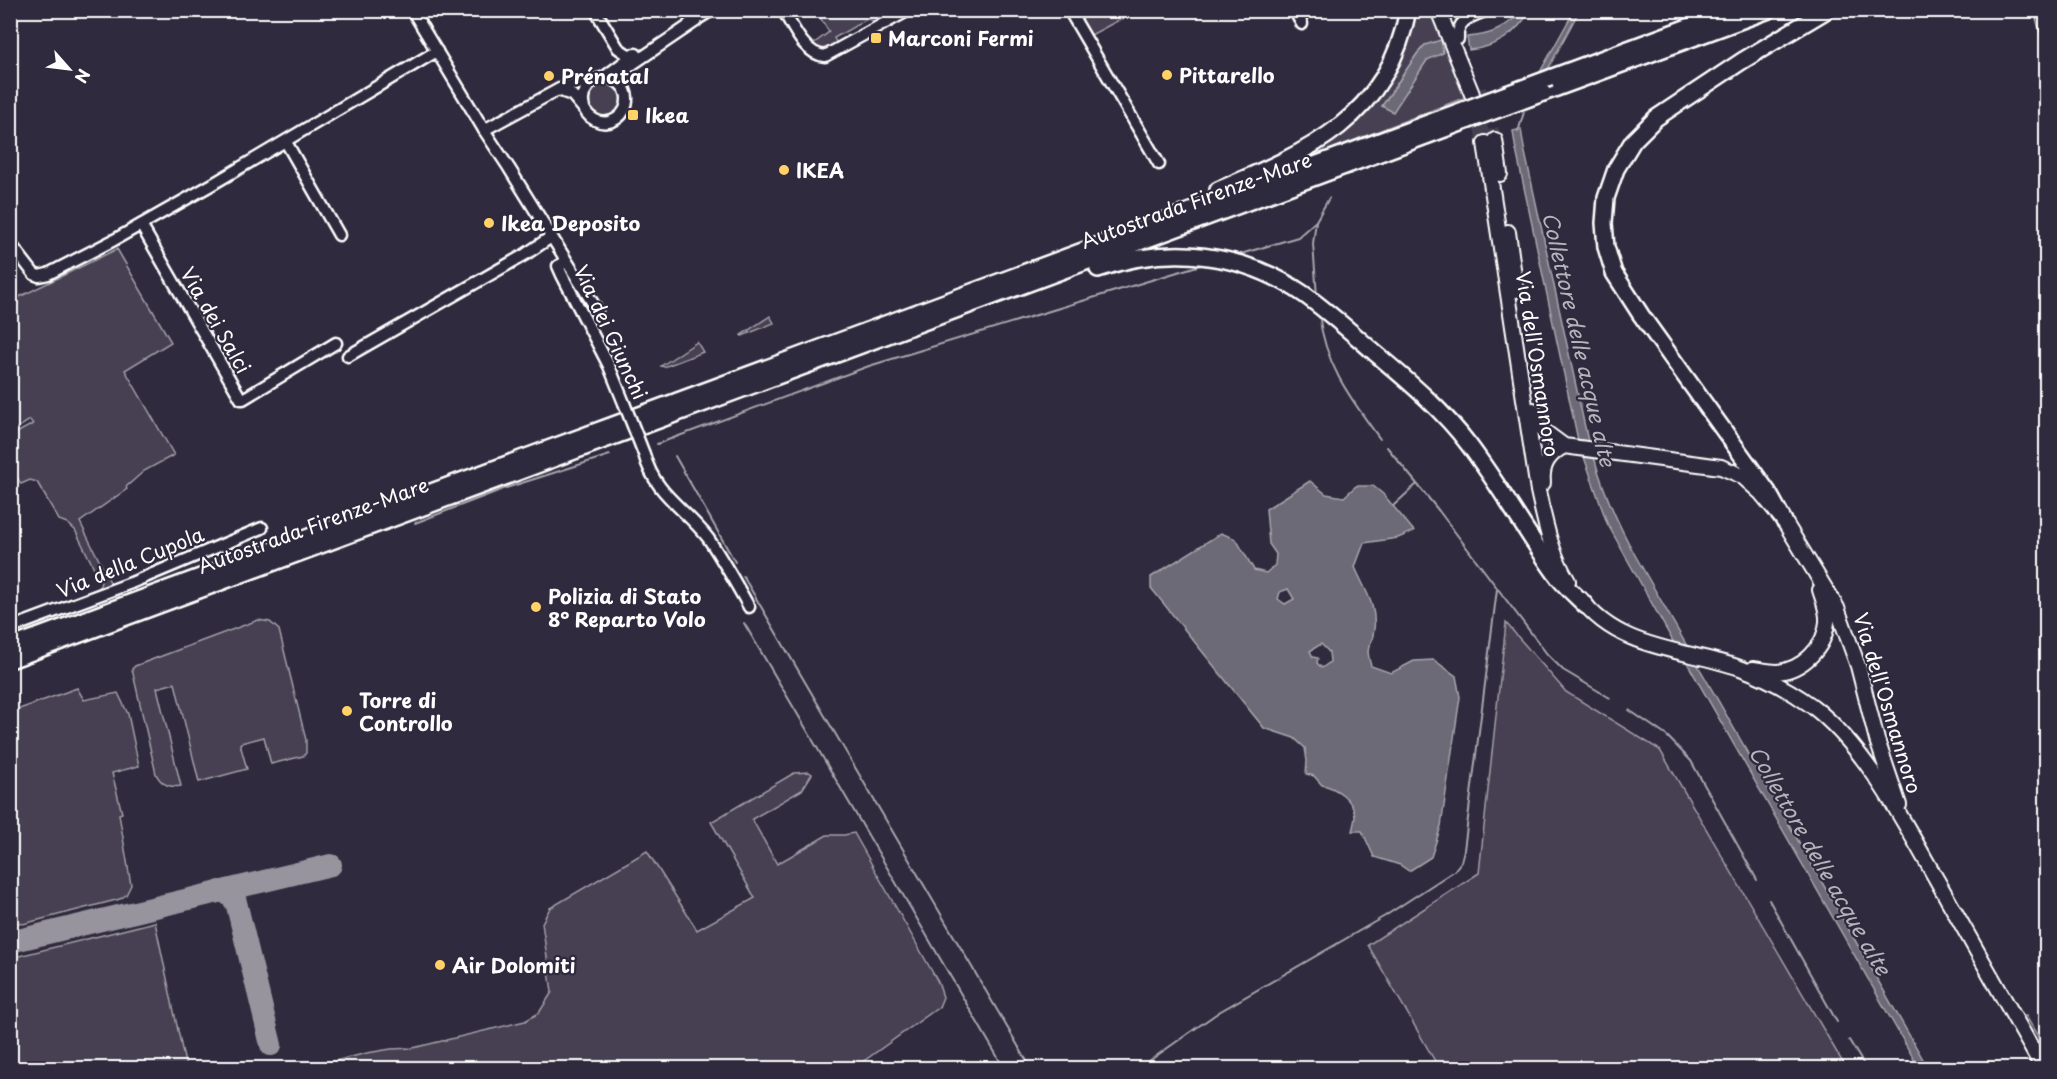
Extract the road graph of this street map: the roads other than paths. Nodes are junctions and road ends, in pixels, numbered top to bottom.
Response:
1 (412, 10) edge
2 (595, 10) edge
3 (712, 10) edge
4 (783, 10) edge
5 (909, 10) edge
6 (1069, 10) edge
7 (1294, 10) edge
8 (1408, 10) edge
9 (1438, 10) edge
10 (1447, 10) edge
11 (1488, 10) edge
12 (1734, 10) edge
13 (1769, 10) edge
14 (1827, 10) edge
15 (696, 21) junction
16 (1302, 24) dead end
17 (1458, 39) junction
18 (618, 48) junction
19 (437, 51) junction
20 (636, 54) junction
21 (603, 76) junction
22 (623, 87) junction
23 (558, 90) junction
24 (588, 114) junction
25 (1467, 115) junction
26 (484, 130) junction
27 (286, 142) junction
28 (1159, 164) dead end
29 (141, 225) junction
30 (339, 235) dead end
31 (552, 237) junction
32 (10, 243) edge
33 (1101, 244) junction
34 (566, 262) junction
35 (597, 310) dead end
36 (908, 329) junction
37 (336, 343) dead end
38 (348, 356) dead end
39 (633, 423) junction
40 (1564, 446) junction
41 (1545, 518) junction
42 (1784, 521) junction
43 (262, 528) dead end
44 (1810, 562) junction
45 (1586, 606) junction
46 (748, 607) dead end
47 (10, 628) edge
48 (10, 647) edge
49 (10, 660) edge
50 (1740, 668) junction
51 (1908, 830) junction
52 (2043, 1068) edge

1 - 19 street, Via dei Giunchi
2 - 18 street
3 - 15 street
4 - 5 street
6 - 28 street
7 - 16 street
8 - 33 highway
9 - 17 main road
10 - 17 main road
11 - 17 street
12 - 25 highway, Autostrada Firenze-Mare, bridge
13 - 25 highway, Autostrada Firenze-Mare, bridge
14 - 42 highway
15 - 20 street
15 - 22 street
18 - 20 street
18 - 21 street
19 - 26 street, Via dei Giunchi
19 - 27 street
20 - 21 street
21 - 22 street
21 - 23 street
21 - 24 street
22 - 24 street
23 - 24 street
23 - 26 street
25 - 33 highway, Autostrada Firenze-Mare
25 - 36 highway, Autostrada Firenze-Mare
26 - 31 street, Via dei Giunchi
27 - 29 street
27 - 30 street
29 - 32 street
29 - 37 street, Via dei Salci
31 - 34 street, Via dei Giunchi
31 - 38 street
33 - 39 highway, Autostrada Firenze-Mare
34 - 35 street
34 - 46 street, Via dei Giunchi, bridge
36 - 39 highway, Autostrada Firenze-Mare
36 - 45 highway
39 - 48 highway, Autostrada Firenze-Mare
39 - 49 highway, Autostrada Firenze-Mare
40 - 41 main road
40 - 41 main road, Via dell'Osmannoro
40 - 42 main road, Via dell'Osmannoro
41 - 45 main road, Via dell'Osmannoro
42 - 44 main road, Via dell'Osmannoro
43 - 47 street, Via della Cupola
44 - 50 main road
44 - 51 main road, Via dell'Osmannoro
45 - 50 main road, Via dell'Osmannoro
50 - 51 main road, Via dell'Osmannoro
51 - 52 main road, Via dell'Osmannoro

